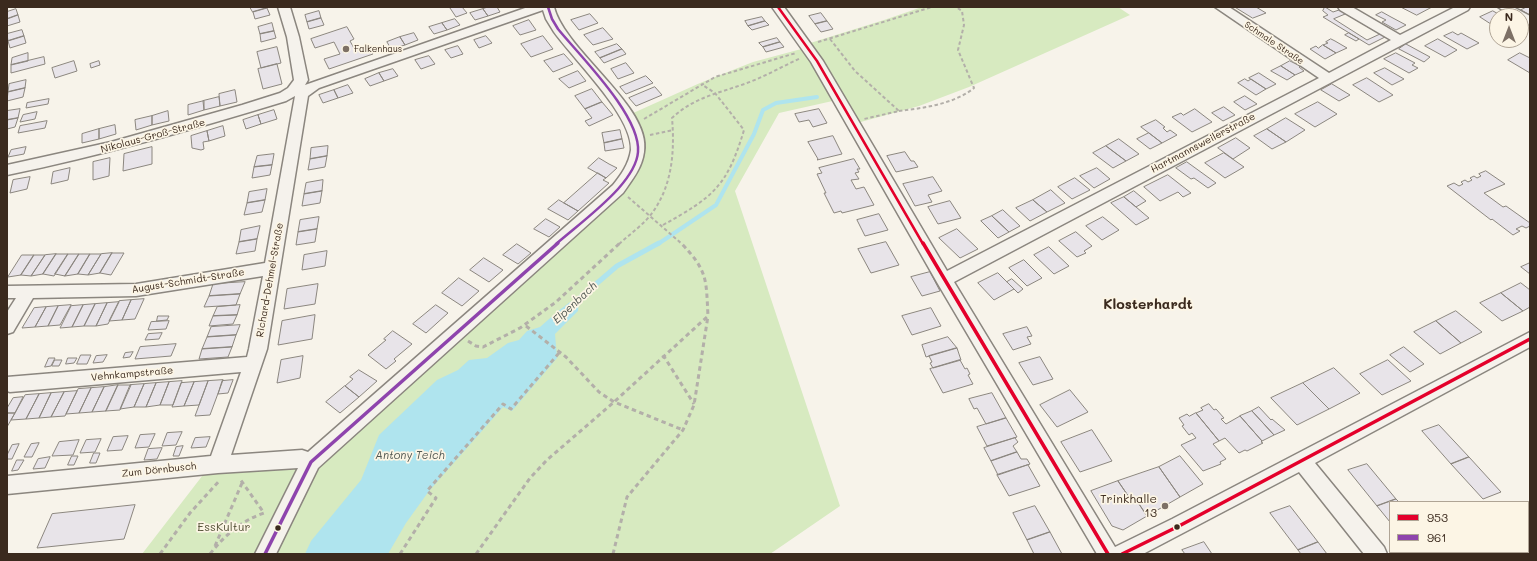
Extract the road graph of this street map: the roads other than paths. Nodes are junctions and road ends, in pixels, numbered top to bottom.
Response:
1 (284, 7) edge
2 (540, 7) edge
3 (548, 7) edge
4 (778, 7) edge
5 (1221, 7) edge
6 (1344, 7) edge
7 (1464, 7) edge
8 (1504, 7) edge
9 (1530, 21) edge
10 (1399, 40) junction
11 (1328, 78) junction
12 (299, 90) junction
13 (7, 170) edge
14 (272, 268) junction
15 (944, 280) junction
16 (7, 292) edge
17 (28, 292) junction
18 (7, 327) edge
19 (1530, 339) edge
20 (254, 364) junction
21 (8, 386) edge
22 (1301, 460) junction
23 (312, 462) junction
24 (231, 464) junction
25 (7, 486) edge
26 (265, 554) edge
27 (1108, 554) edge
28 (1122, 554) edge
29 (1377, 554) edge

1 - 12 street, Richard-Dehmel-Straße
2 - 12 street, Nikolaus-Groß-Straße
3 - 23 street
4 - 15 street
5 - 11 street, Schmale Straße
6 - 10 street
7 - 10 street, Hartmannsweilerstraße
8 - 9 street
10 - 11 street, Hartmannsweilerstraße
11 - 15 street, Hartmannsweilerstraße
12 - 13 street, Nikolaus-Groß-Straße
12 - 14 street, Richard-Dehmel-Straße
14 - 17 street, August-Schmidt-Straße
14 - 20 street, Richard-Dehmel-Straße
15 - 27 street
16 - 17 street, August-Schmidt-Straße
17 - 18 street
19 - 22 street
20 - 21 street, Vehnkampstraße
20 - 24 street, Richard-Dehmel-Straße
22 - 28 street
22 - 29 street
23 - 24 street, Zum Dörnbusch
23 - 26 street
24 - 25 street, Zum Dörnbusch

